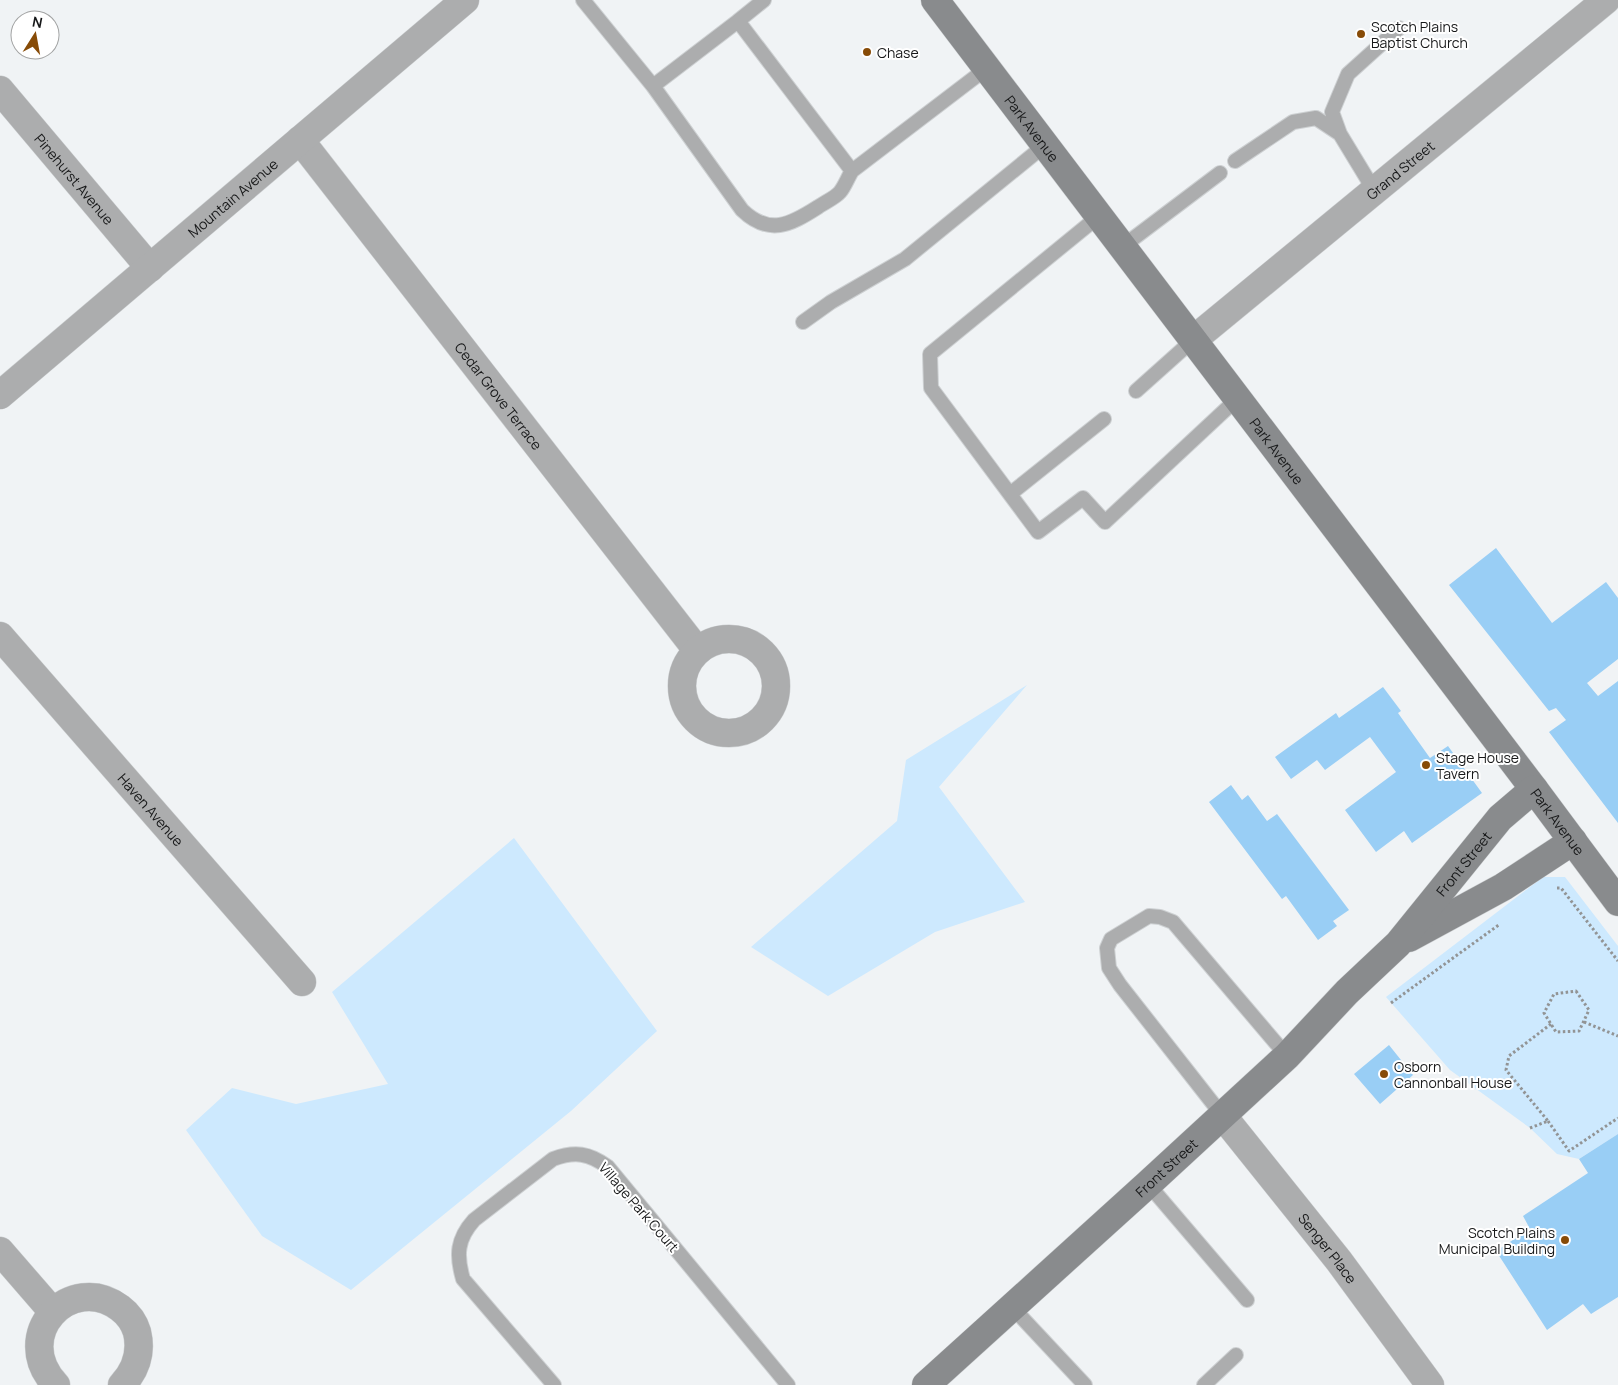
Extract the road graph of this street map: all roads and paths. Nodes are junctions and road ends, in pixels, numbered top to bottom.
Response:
1 (465, 0) edge
2 (583, 0) edge
3 (764, 0) edge
4 (936, 0) edge
5 (1606, 0) edge
6 (738, 21) junction
7 (1399, 28) dead end
8 (987, 68) junction
9 (653, 86) junction
10 (0, 90) edge
11 (1340, 134) junction
12 (300, 140) junction
13 (1045, 145) junction
14 (1235, 162) dead end
15 (852, 171) junction
16 (1220, 173) dead end
17 (1374, 190) junction
18 (1099, 216) junction
19 (1122, 247) junction
20 (150, 268) junction
21 (803, 322) dead end
22 (1193, 340) junction
23 (1136, 392) dead end
24 (0, 395) edge
25 (1238, 398) junction
26 (1104, 419) dead end
27 (1010, 494) junction
28 (0, 636) edge
29 (697, 650) dead end
30 (1534, 789) junction
31 (1573, 841) junction
32 (1552, 887) dead end
33 (1618, 902) edge
34 (1504, 922) dead end
35 (1398, 944) junction
36 (1618, 962) edge
37 (302, 982) dead end
38 (1391, 1003) dead end
39 (1584, 1022) junction
40 (1551, 1024) junction
41 (1618, 1036) edge
42 (1287, 1056) junction
43 (1222, 1115) junction
44 (1618, 1118) edge
45 (1548, 1121) junction
46 (1530, 1128) dead end
47 (1148, 1184) junction
48 (0, 1251) edge
49 (1247, 1300) dead end
50 (1012, 1307) junction
51 (53, 1312) junction
52 (1236, 1355) dead end
53 (56, 1385) edge
54 (122, 1385) edge
55 (554, 1385) edge
56 (788, 1385) edge
57 (926, 1385) edge
58 (1085, 1385) edge
59 (1204, 1385) edge
60 (1430, 1385) edge

1 - 12 street, Mountain Avenue
2 - 9 lane
3 - 6 lane
4 - 8 main road, Park Avenue
5 - 17 street, Grand Street
6 - 9 lane
6 - 15 lane
7 - 11 lane
8 - 13 main road, Park Avenue
8 - 15 lane
9 - 15 lane
10 - 20 street, Pinehurst Avenue
11 - 14 lane
11 - 17 lane
12 - 20 street, Mountain Avenue
12 - 29 street, Cedar Grove Terrace
13 - 18 main road, Park Avenue
13 - 21 lane
16 - 19 lane
17 - 22 street, Grand Street
18 - 19 main road, Park Avenue
18 - 27 lane
19 - 22 main road, Park Avenue
20 - 24 street, Mountain Avenue
22 - 23 lane
22 - 25 main road, Park Avenue
25 - 27 lane
25 - 30 main road, Park Avenue
26 - 27 lane
28 - 37 street, Haven Avenue
30 - 31 main road, Park Avenue
30 - 35 main road, Front Street
31 - 33 main road, Park Avenue
31 - 35 main road, Front Street
32 - 36 path
34 - 38 path
35 - 42 main road, Front Street
39 - 40 path
39 - 40 path
39 - 41 path
40 - 45 path
42 - 43 main road, Front Street
42 - 43 lane
43 - 47 main road, Front Street
43 - 60 street, Senger Place
44 - 45 path
45 - 46 path
47 - 49 lane
47 - 50 main road, Front Street
48 - 51 street
50 - 57 main road, Front Street
50 - 58 lane
51 - 53 street
51 - 54 street
52 - 59 lane
55 - 56 lane, Village Park Court

